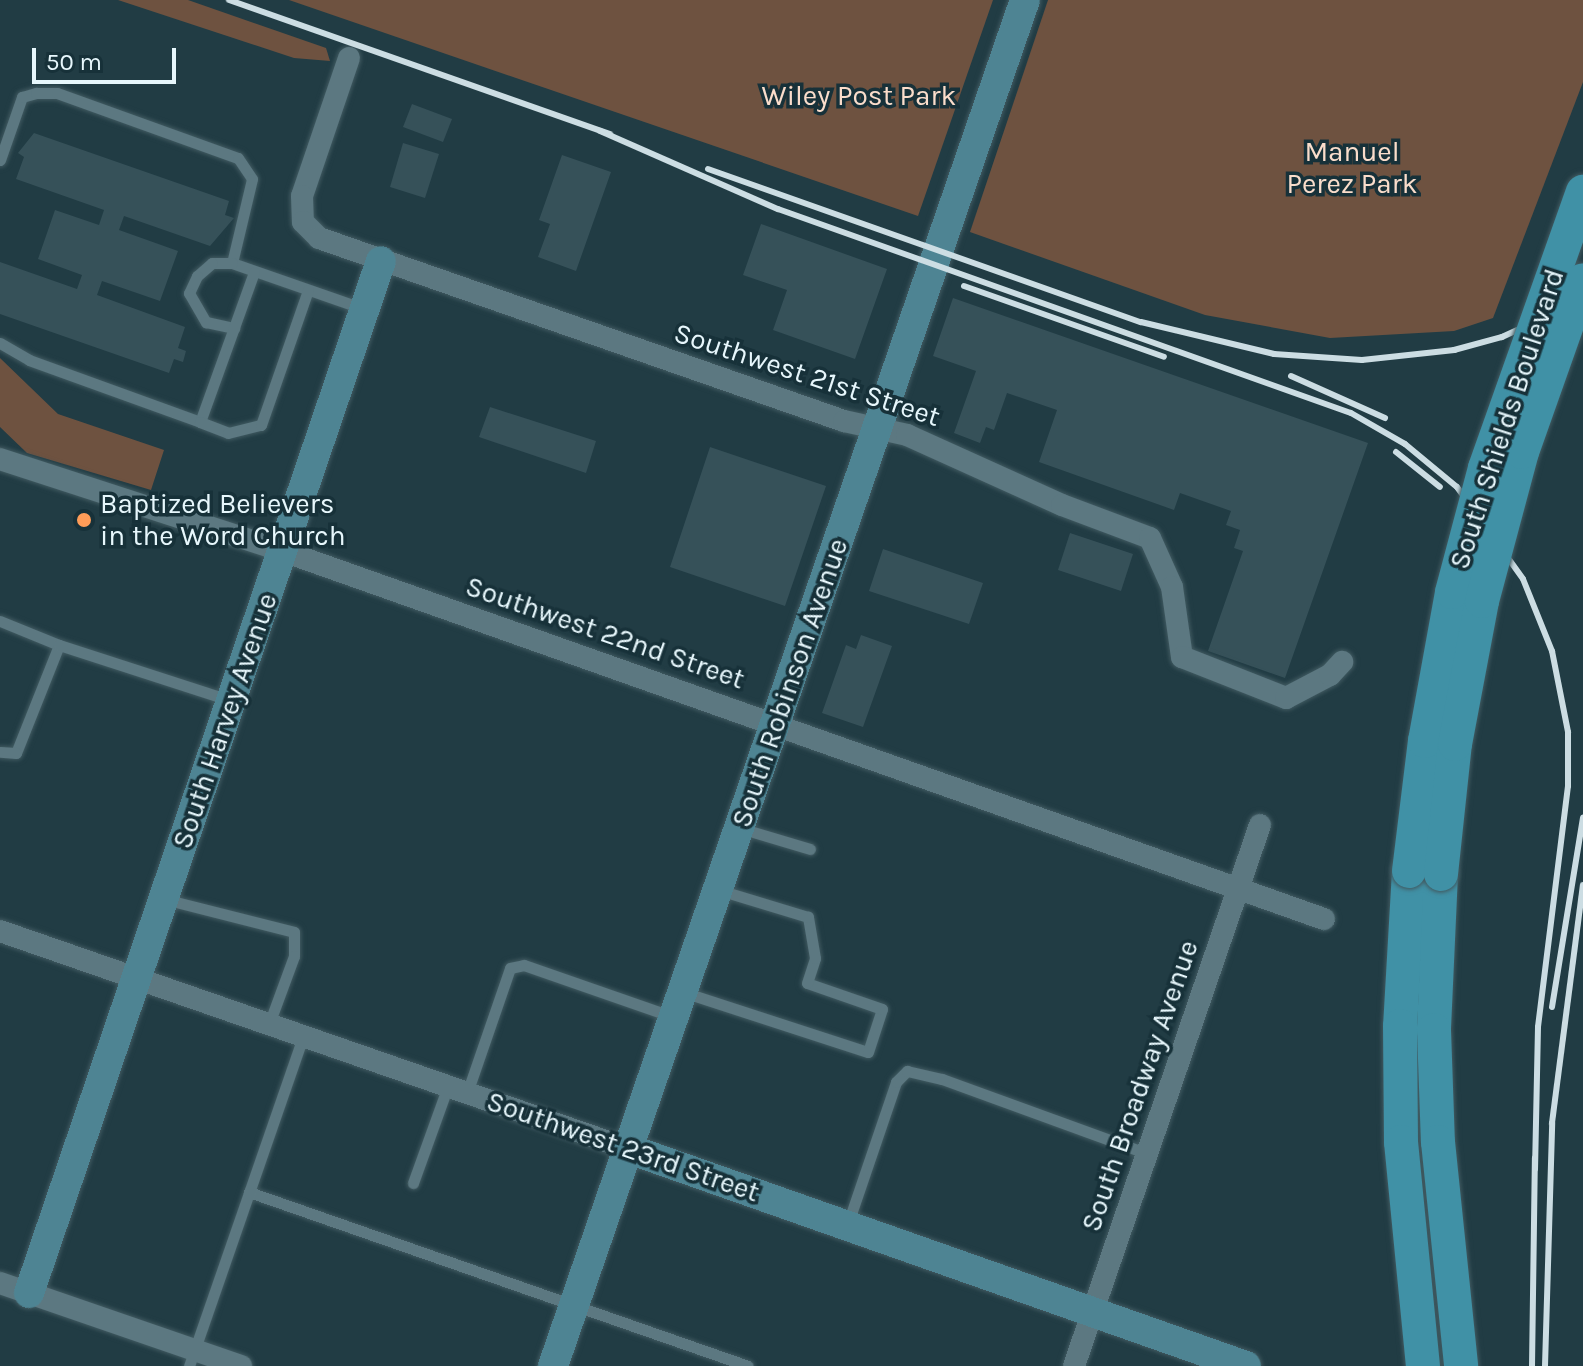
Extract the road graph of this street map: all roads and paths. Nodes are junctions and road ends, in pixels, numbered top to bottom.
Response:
1 (1025, 0) edge
2 (349, 58) dead end
3 (0, 160) edge
4 (1583, 192) edge
5 (381, 261) junction
6 (232, 263) junction
7 (254, 272) junction
8 (1583, 280) edge
9 (308, 290) junction
10 (365, 309) junction
11 (234, 328) junction
12 (0, 343) edge
13 (200, 422) junction
14 (878, 429) junction
15 (0, 459) edge
16 (283, 551) junction
17 (0, 621) edge
18 (59, 645) junction
19 (1342, 662) dead end
20 (232, 700) junction
21 (775, 725) junction
22 (0, 752) edge
23 (1260, 825) dead end
24 (740, 828) junction
25 (810, 849) dead end
26 (1425, 872) junction
27 (1241, 888) junction
28 (718, 890) junction
29 (164, 898) junction
30 (1324, 919) dead end
31 (0, 931) edge
32 (136, 978) junction
33 (679, 1004) junction
34 (269, 1024) junction
35 (303, 1036) junction
36 (457, 1089) junction
37 (629, 1149) junction
38 (1148, 1154) junction
39 (413, 1183) dead end
40 (249, 1192) junction
41 (848, 1224) junction
42 (0, 1283) edge
43 (29, 1293) junction
44 (575, 1304) junction
45 (1094, 1309) junction
46 (192, 1358) edge
47 (234, 1365) edge
48 (553, 1366) edge
49 (748, 1366) edge
50 (1074, 1366) edge
51 (1246, 1366) edge
52 (1423, 1366) edge
53 (1461, 1366) edge

1 - 14 street, South Robinson Avenue
2 - 5 street
3 - 6 lane
4 - 26 main road, South Shields Boulevard, bridge
5 - 10 street, South Harvey Avenue
5 - 14 street, Southwest 21st Street
6 - 7 lane
6 - 11 lane
7 - 9 lane
7 - 11 lane
8 - 26 main road, South Shields Boulevard, bridge
9 - 10 lane
9 - 13 lane
10 - 16 street, South Harvey Avenue
11 - 13 lane
12 - 13 lane
14 - 19 street, Southwest 21st Street
14 - 21 street, South Robinson Avenue
15 - 16 street, Southwest 22nd Street
16 - 20 street, South Harvey Avenue
16 - 21 street, Southwest 22nd Street
17 - 18 lane
18 - 20 lane
18 - 22 lane
20 - 29 street, South Harvey Avenue
21 - 24 street, South Robinson Avenue
21 - 27 street, Southwest 22nd Street
23 - 27 street, South Broadway Avenue
24 - 25 lane
24 - 28 street, South Robinson Avenue
26 - 52 main road, South Shields Boulevard
26 - 53 main road, South Shields Boulevard
27 - 30 street, Southwest 22nd Street
27 - 38 street, South Broadway Avenue
28 - 33 street, South Robinson Avenue
28 - 33 lane
29 - 32 street, South Harvey Avenue
29 - 34 lane
31 - 32 street, Southwest 23rd Street
32 - 34 street, Southwest 23rd Street
32 - 43 street, South Harvey Avenue
33 - 36 lane
33 - 37 street, South Robinson Avenue
34 - 35 street, Southwest 23rd Street
35 - 36 street, Southwest 23rd Street
35 - 40 lane
36 - 37 street, Southwest 23rd Street
36 - 39 lane
37 - 41 street, Southwest 23rd Street
37 - 44 street, South Robinson Avenue
38 - 41 lane
38 - 45 street, South Broadway Avenue
40 - 44 lane
40 - 46 lane
41 - 45 street, Southwest 23rd Street
42 - 43 street
43 - 46 street
44 - 48 street, South Robinson Avenue
44 - 49 lane
45 - 50 street, South Broadway Avenue
45 - 51 street, Southwest 23rd Street
46 - 47 street

